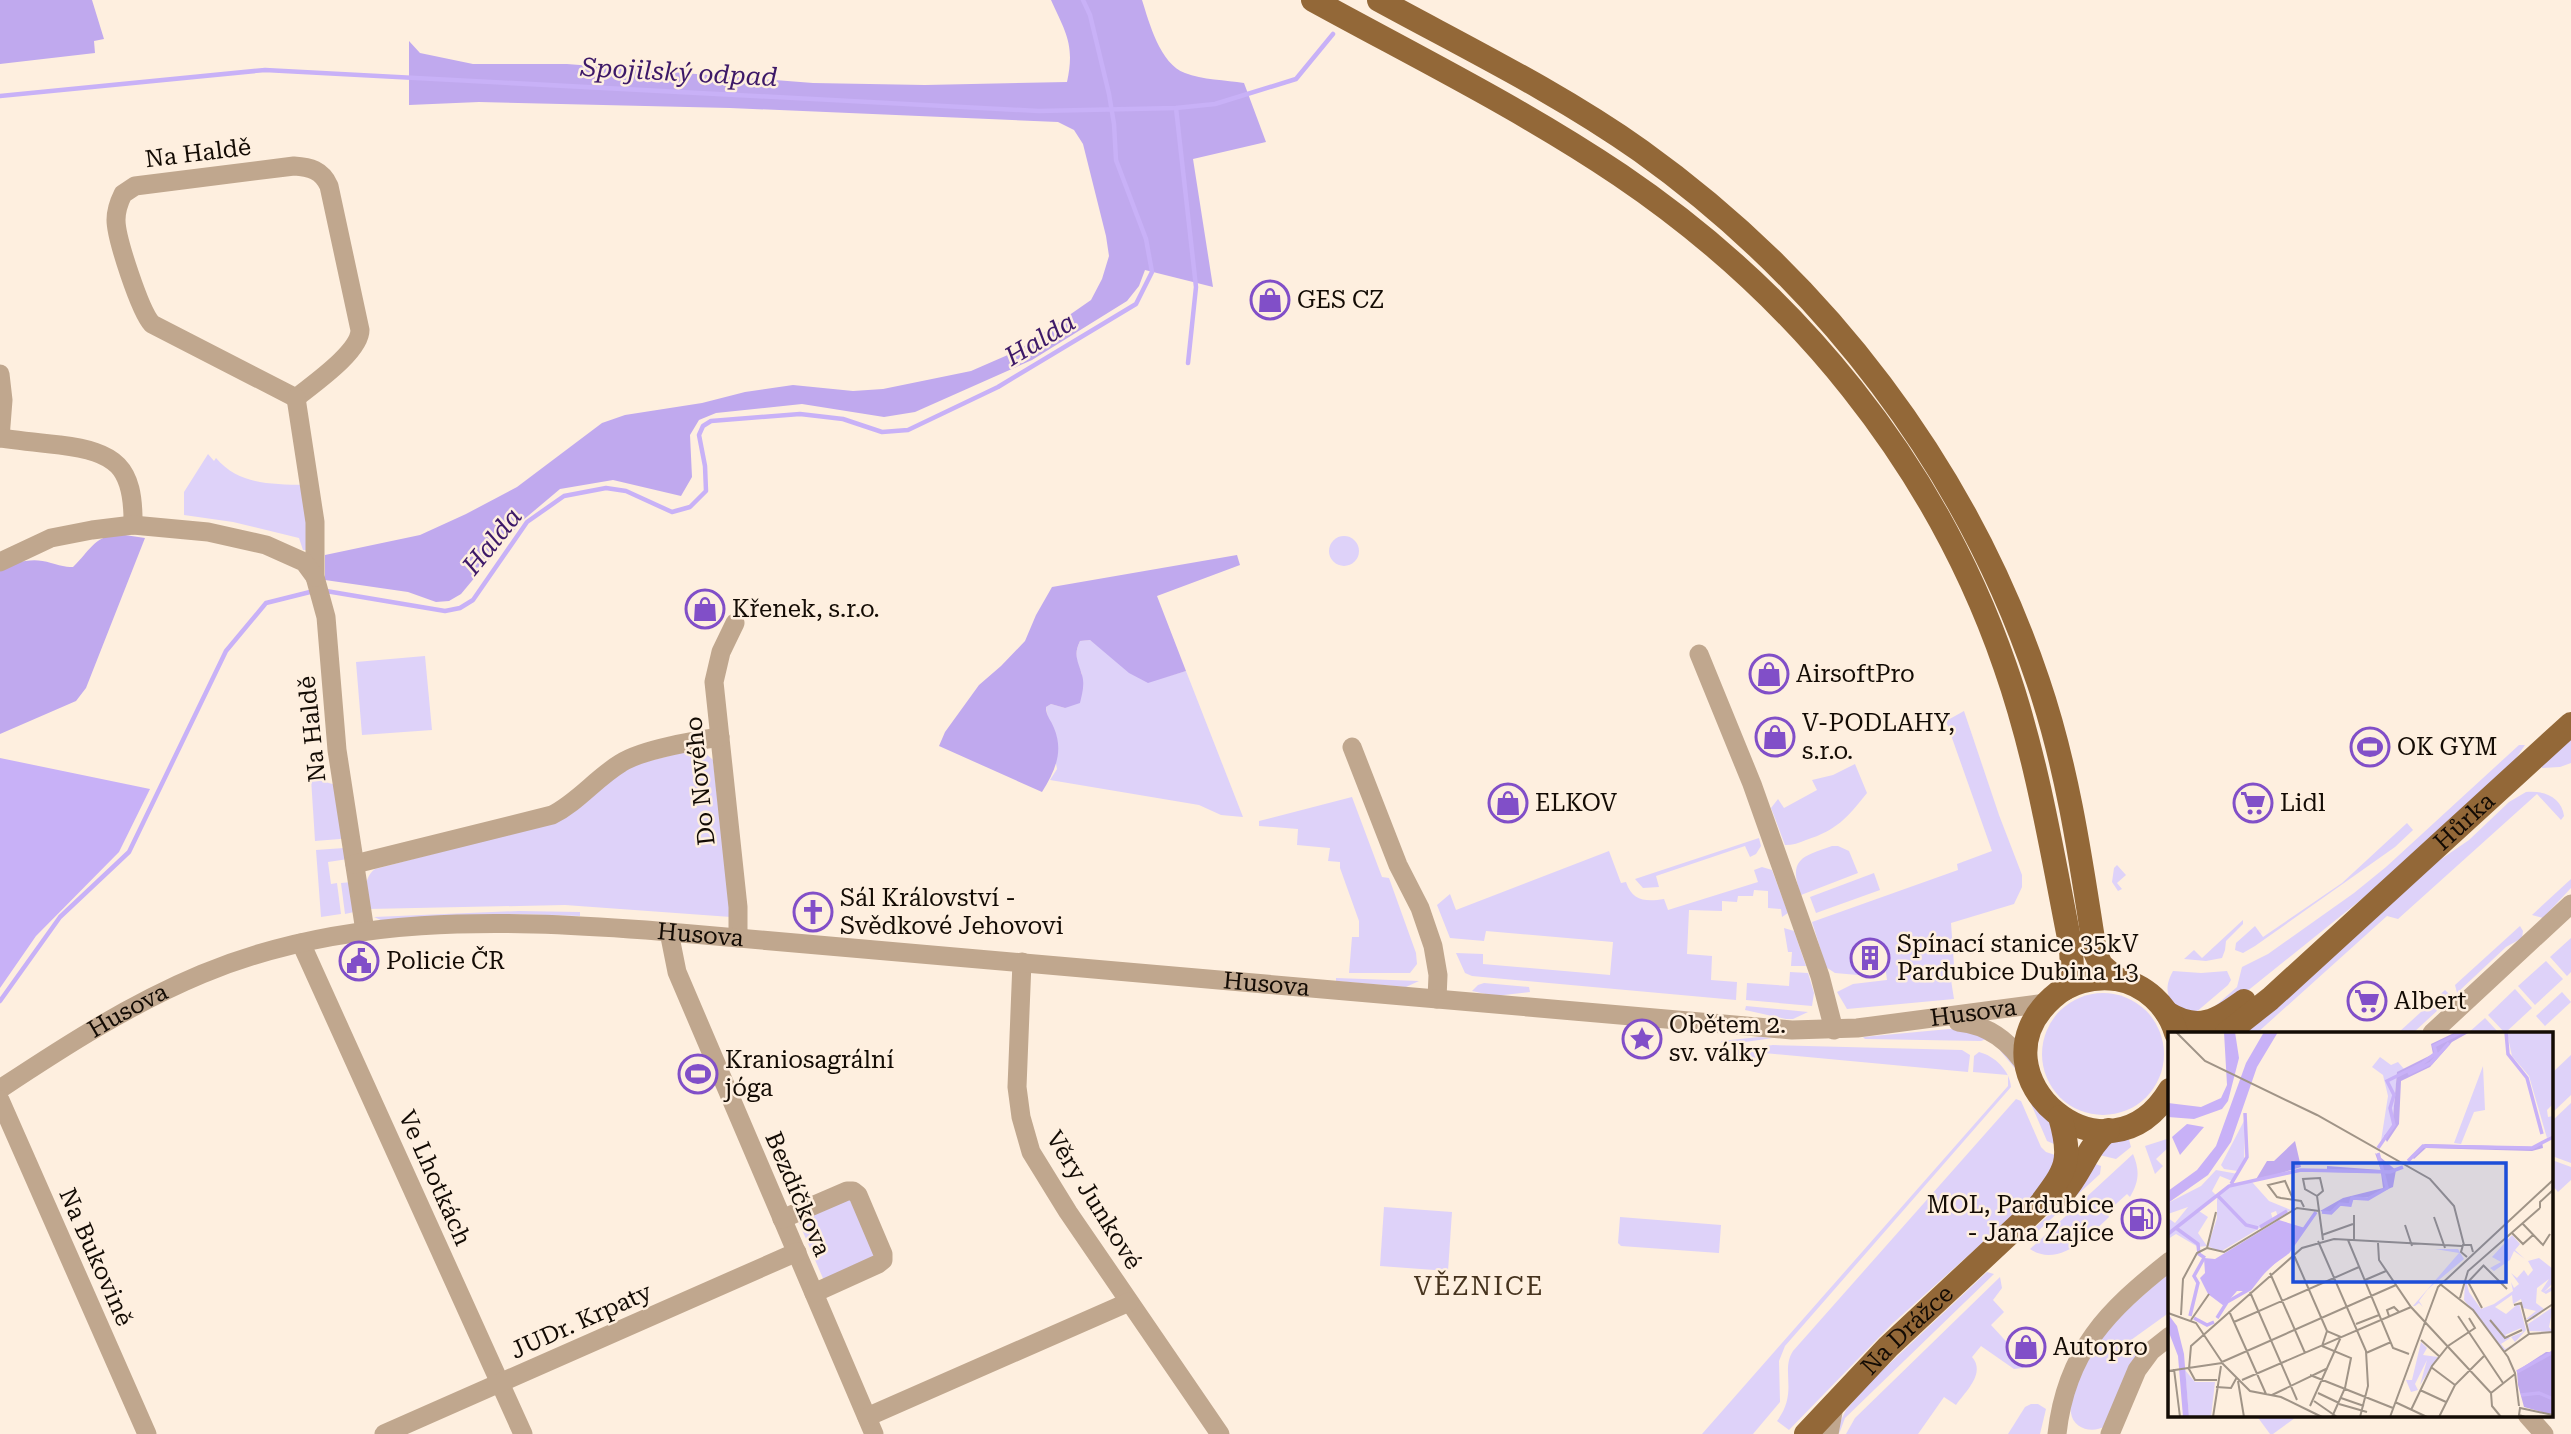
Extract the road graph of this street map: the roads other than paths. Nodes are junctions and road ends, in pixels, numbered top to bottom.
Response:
1 (1312, 0) edge
2 (1379, 0) edge
3 (0, 374) edge
4 (296, 398) junction
5 (133, 525) junction
6 (0, 562) edge
7 (315, 577) junction
8 (735, 623) dead end
9 (1699, 654) dead end
10 (2571, 724) edge
11 (720, 737) junction
12 (1352, 747) dead end
13 (355, 864) junction
14 (2571, 904) edge
15 (2357, 918) junction
16 (365, 930) junction
17 (669, 932) junction
18 (738, 937) junction
19 (301, 943) junction
20 (1022, 962) junction
21 (2117, 979) junction
22 (2055, 996) junction
23 (1437, 999) junction
24 (1901, 1023) junction
25 (2172, 1023) edge
26 (1834, 1030) junction
27 (2228, 1032) edge
28 (2433, 1032) edge
29 (2029, 1072) junction
30 (0, 1089) edge
31 (2168, 1093) edge
32 (0, 1100) edge
33 (2060, 1117) junction
34 (2108, 1130) junction
35 (782, 1219) junction
36 (2015, 1230) junction
37 (797, 1252) junction
38 (2168, 1263) edge
39 (814, 1293) junction
40 (1129, 1302) junction
41 (2168, 1338) edge
42 (500, 1383) junction
43 (1835, 1401) junction
44 (2528, 1416) edge
45 (870, 1425) edge
46 (2062, 1433) edge
47 (147, 1434) edge
48 (384, 1434) edge
49 (523, 1434) edge
50 (1220, 1434) edge
51 (1806, 1434) edge
52 (1829, 1434) edge
53 (2110, 1434) edge
54 (2544, 1434) edge

1 - 22 main road
2 - 21 main road
3 - 5 street
4 - 4 street, Na Haldě
4 - 7 street, Na Haldě
5 - 6 street
5 - 7 street
7 - 13 street, Na Haldě
8 - 11 street, Do Nového
9 - 26 street
10 - 15 main road, Hůrka
11 - 13 street
11 - 18 street, Do Nového
12 - 23 street
13 - 16 street, Na Haldě
14 - 28 street
15 - 25 main road, Hůrka
15 - 27 main road, Hůrka
16 - 17 street, Husova
16 - 19 street, Husova
17 - 18 street, Husova
17 - 35 street, Bezdíčkova
18 - 20 street, Husova
19 - 30 street, Husova
19 - 42 street, Ve Lhotkách
20 - 23 street, Husova
20 - 40 street, Věry Junkové
21 - 22 main road, Husova
21 - 25 main road, Husova
22 - 24 street, Husova
22 - 29 main road, Husova
23 - 26 street, Husova
24 - 26 street, Husova
24 - 29 street, Husova
29 - 33 main road, Husova
31 - 34 main road, Husova
32 - 47 street, Na Bukovině
33 - 34 main road, Husova
33 - 36 main road, Na Drážce
34 - 36 main road, Na Drážce
35 - 37 street, Bezdíčkova
35 - 39 street
36 - 43 main road, Na Drážce
37 - 39 street, Bezdíčkova
37 - 42 street, JUDr. Krpaty
38 - 46 street
39 - 45 street, Bezdíčkova
40 - 45 street
40 - 50 street, Věry Junkové
41 - 53 street
42 - 48 street, JUDr. Krpaty
42 - 49 street, Ve Lhotkách
43 - 51 main road, Na Drážce
43 - 52 street
44 - 54 street

